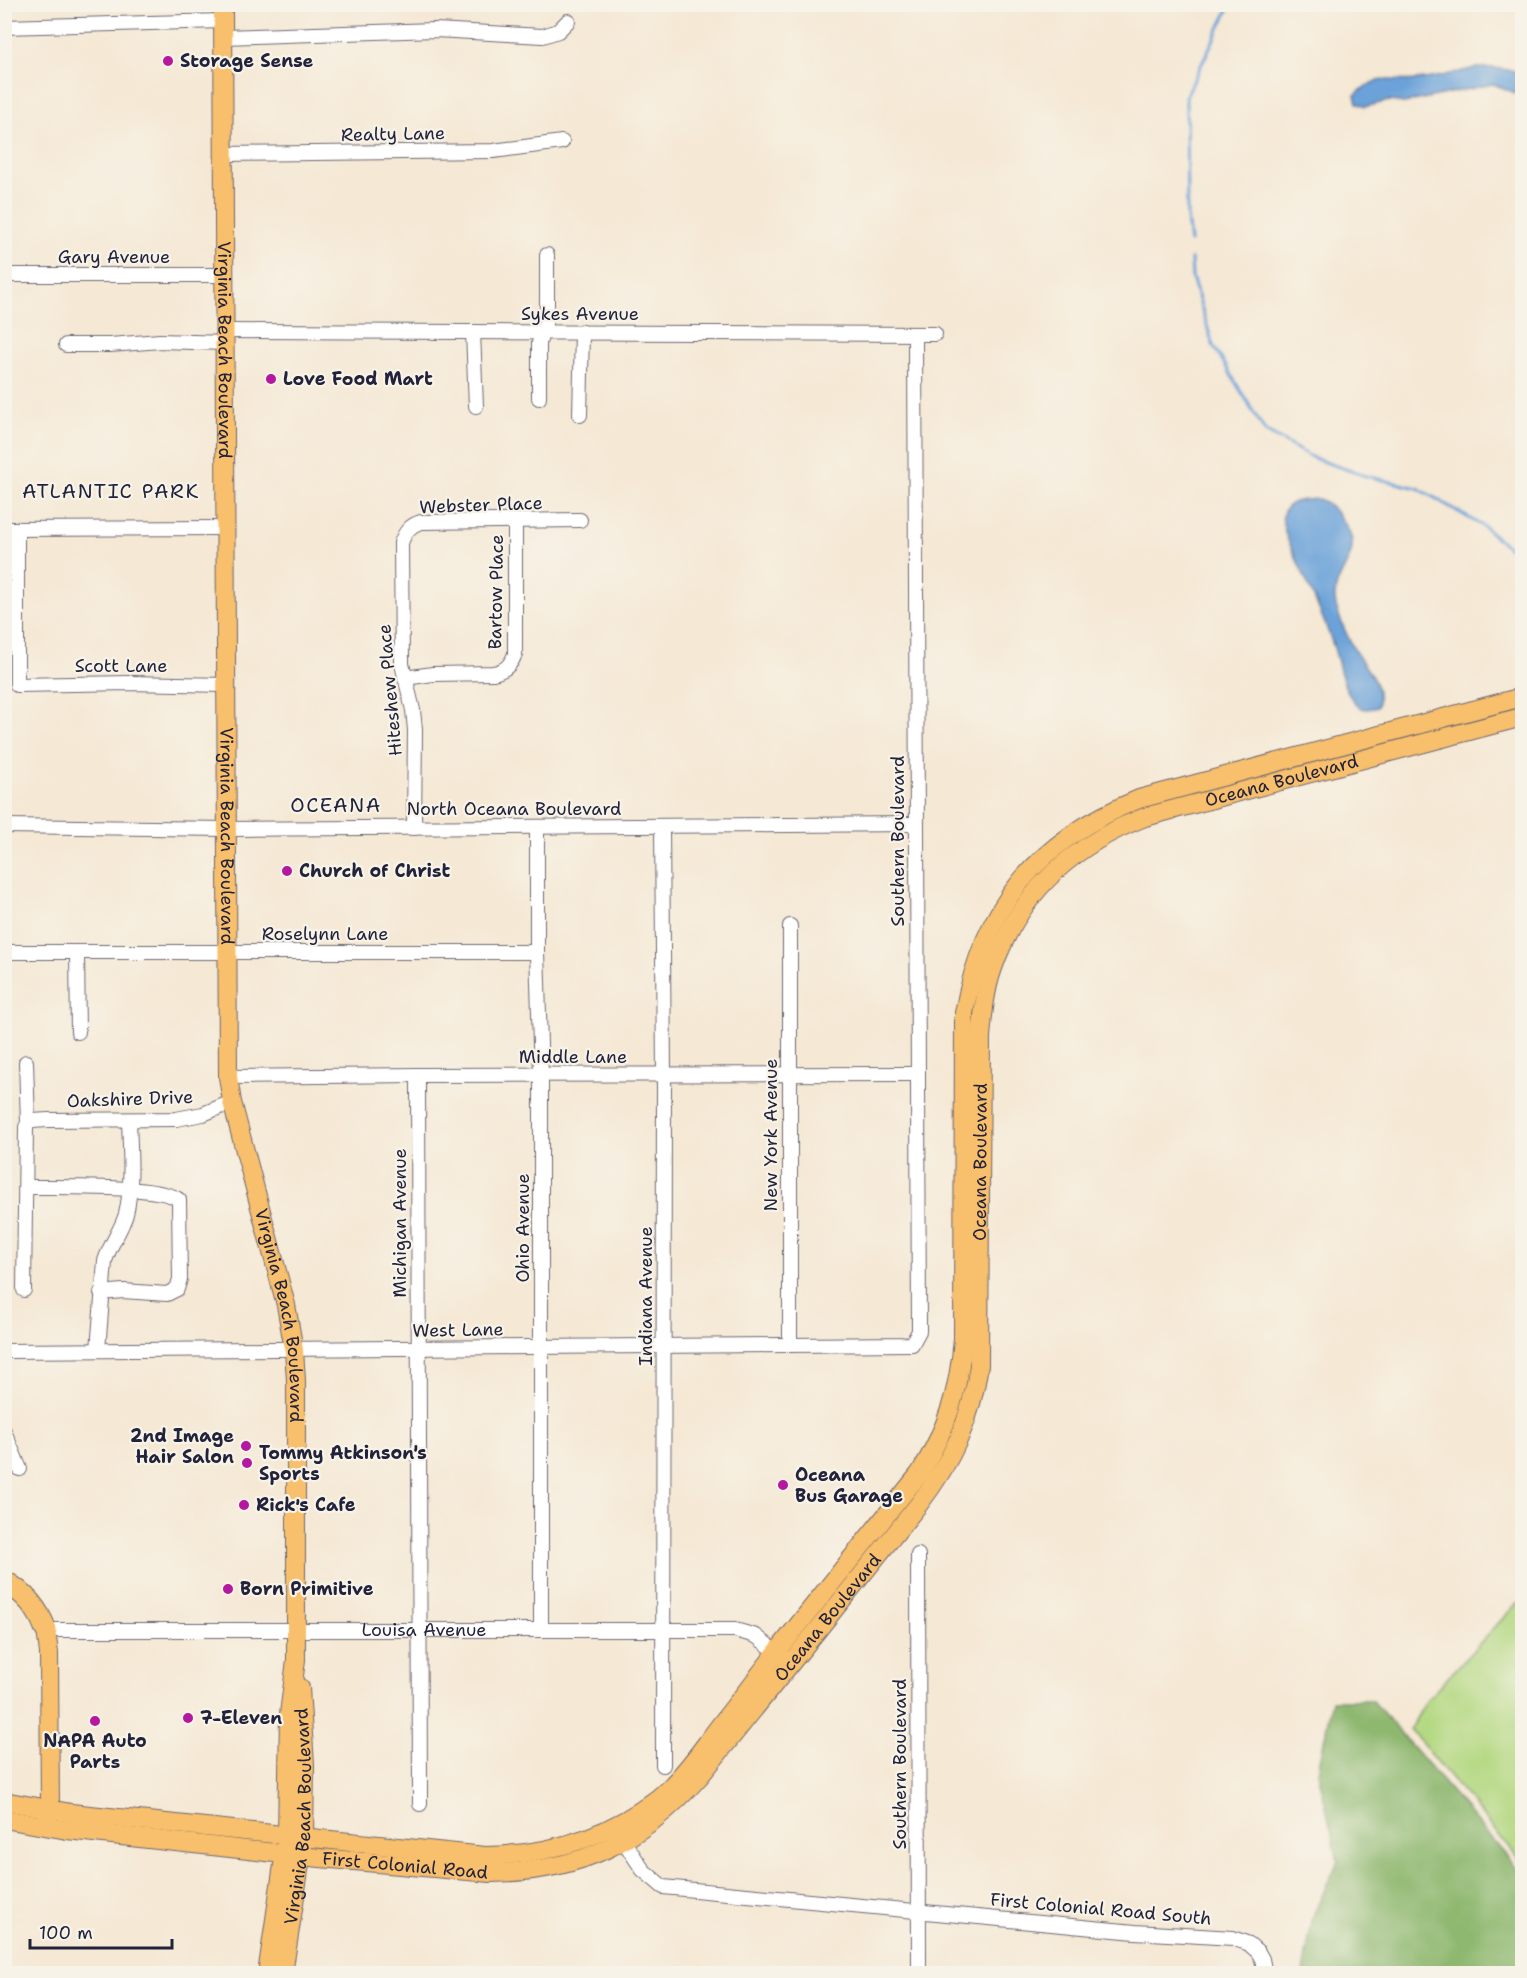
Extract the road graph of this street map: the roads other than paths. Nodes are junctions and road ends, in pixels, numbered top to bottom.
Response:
1 (224, 21) edge
2 (568, 21) dead end
3 (4, 27) edge
4 (562, 142) dead end
5 (224, 154) junction
6 (547, 255) dead end
7 (4, 275) edge
8 (224, 275) junction
9 (473, 332) junction
10 (582, 332) junction
11 (542, 333) junction
12 (935, 334) dead end
13 (915, 336) junction
14 (225, 337) junction
15 (66, 345) dead end
16 (539, 398) dead end
17 (476, 406) dead end
18 (580, 415) dead end
19 (515, 520) junction
20 (580, 520) dead end
21 (225, 528) junction
22 (11, 529) edge
23 (402, 586) joint
24 (11, 640) edge
25 (405, 678) junction
26 (225, 685) junction
27 (1522, 697) edge
28 (1522, 717) edge
29 (1336, 747) junction
30 (1340, 765) junction
31 (915, 824) junction
32 (4, 826) edge
33 (662, 826) junction
34 (537, 827) junction
35 (414, 828) junction
36 (226, 829) junction
37 (1041, 872) junction
38 (790, 926) dead end
39 (4, 952) edge
40 (77, 952) junction
41 (227, 952) junction
42 (537, 952) junction
43 (78, 1032) dead end
44 (27, 1062) dead end
45 (789, 1074) junction
46 (918, 1074) junction
47 (418, 1075) junction
48 (541, 1075) junction
49 (664, 1076) junction
50 (228, 1077) junction
51 (232, 1102) junction
52 (129, 1120) junction
53 (28, 1123) junction
54 (26, 1187) junction
55 (128, 1189) junction
56 (24, 1290) dead end
57 (101, 1293) junction
58 (912, 1344) joint
59 (790, 1345) junction
60 (664, 1346) junction
61 (541, 1347) junction
62 (418, 1348) junction
63 (98, 1350) junction
64 (294, 1350) junction
65 (4, 1351) edge
66 (4, 1431) edge
67 (20, 1469) dead end
68 (918, 1555) dead end
69 (4, 1581) edge
70 (296, 1629) junction
71 (46, 1630) junction
72 (420, 1630) junction
73 (541, 1630) junction
74 (663, 1630) junction
75 (777, 1651) junction
76 (791, 1664) junction
77 (663, 1765) dead end
78 (4, 1801) edge
79 (420, 1804) dead end
80 (47, 1818) junction
81 (4, 1819) edge
82 (618, 1834) junction
83 (295, 1846) junction
84 (918, 1911) junction
85 (267, 1974) edge
86 (283, 1974) edge
87 (920, 1974) edge
88 (1265, 1974) edge

1 - 2 street
1 - 3 street
1 - 5 main road, Virginia Beach Boulevard
4 - 5 street, Realty Lane
5 - 8 main road, Virginia Beach Boulevard
6 - 11 street
7 - 8 street, Gary Avenue
8 - 14 main road, Virginia Beach Boulevard
9 - 11 street, Sykes Avenue
9 - 14 street, Sykes Avenue
9 - 17 street
10 - 11 street, Sykes Avenue
10 - 13 street, Sykes Avenue
10 - 18 street
11 - 16 street
12 - 13 street, Sykes Avenue
13 - 31 street, Southern Boulevard
14 - 15 street, Sykes Avenue
14 - 21 main road, Virginia Beach Boulevard
19 - 20 street, Webster Place
19 - 23 street, Webster Place
19 - 25 street, Bartow Place
21 - 22 street
21 - 26 main road, Virginia Beach Boulevard
22 - 24 street
23 - 25 street, Hiteshew Place
24 - 26 street, Scott Lane
25 - 35 street, Hiteshew Place
26 - 36 main road, Virginia Beach Boulevard
27 - 29 main road, Oceana Boulevard
28 - 30 main road, Oceana Boulevard
29 - 30 main road
29 - 37 main road, Oceana Boulevard
30 - 37 main road, Oceana Boulevard
31 - 33 street, North Oceana Boulevard
31 - 46 street, Southern Boulevard
32 - 36 street, North Oceana Boulevard
33 - 34 street, North Oceana Boulevard
33 - 49 street, Indiana Avenue
34 - 35 street, North Oceana Boulevard
34 - 42 street, Ohio Avenue
35 - 36 street, North Oceana Boulevard
36 - 41 main road, Virginia Beach Boulevard
37 - 75 main road, Oceana Boulevard
37 - 76 main road, Oceana Boulevard
38 - 45 street, New York Avenue
39 - 40 street, Roselynn Lane
40 - 41 street, Roselynn Lane
40 - 43 street
41 - 42 street, Roselynn Lane
41 - 50 main road, Virginia Beach Boulevard
42 - 48 street, Ohio Avenue
44 - 53 street
45 - 46 street, Middle Lane
45 - 49 street, Middle Lane
45 - 59 street, New York Avenue
46 - 58 street, Southern Boulevard
47 - 48 street, Middle Lane
47 - 50 street, Middle Lane
47 - 62 street, Michigan Avenue
48 - 49 street, Middle Lane
48 - 61 street, Ohio Avenue
49 - 60 street, Indiana Avenue
50 - 51 main road, Virginia Beach Boulevard
51 - 52 street, Oakshire Drive
51 - 64 main road, Virginia Beach Boulevard
52 - 53 street, Oakshire Drive
52 - 55 street
53 - 54 street
54 - 55 street
54 - 56 street
55 - 57 street
55 - 57 street
57 - 63 street
58 - 59 street, West Lane
59 - 60 street, West Lane
60 - 61 street, West Lane
60 - 74 street, Indiana Avenue
61 - 62 street, West Lane
61 - 73 street, Ohio Avenue
62 - 64 street, West Lane
62 - 72 street, Michigan Avenue
63 - 64 street, West Lane
63 - 65 street, West Lane
64 - 70 main road, Virginia Beach Boulevard
66 - 67 street
68 - 84 street, Southern Boulevard
69 - 71 highway
70 - 71 street, Louisa Avenue
70 - 72 street, Louisa Avenue
70 - 83 main road, Virginia Beach Boulevard
71 - 80 main road
72 - 73 street, Louisa Avenue
72 - 79 street, Michigan Avenue
73 - 74 street, Louisa Avenue
74 - 75 street, Louisa Avenue
74 - 77 street, Indiana Avenue
75 - 76 street, Louisa Avenue
75 - 82 main road, Oceana Boulevard
76 - 82 main road, Oceana Boulevard
78 - 80 main road, First Colonial Road
80 - 81 main road, First Colonial Road
80 - 83 main road, First Colonial Road
82 - 83 main road, First Colonial Road
82 - 84 street
83 - 85 main road, Virginia Beach Boulevard
83 - 86 main road, Virginia Beach Boulevard
84 - 87 street, Southern Boulevard
84 - 88 street, First Colonial Road South

